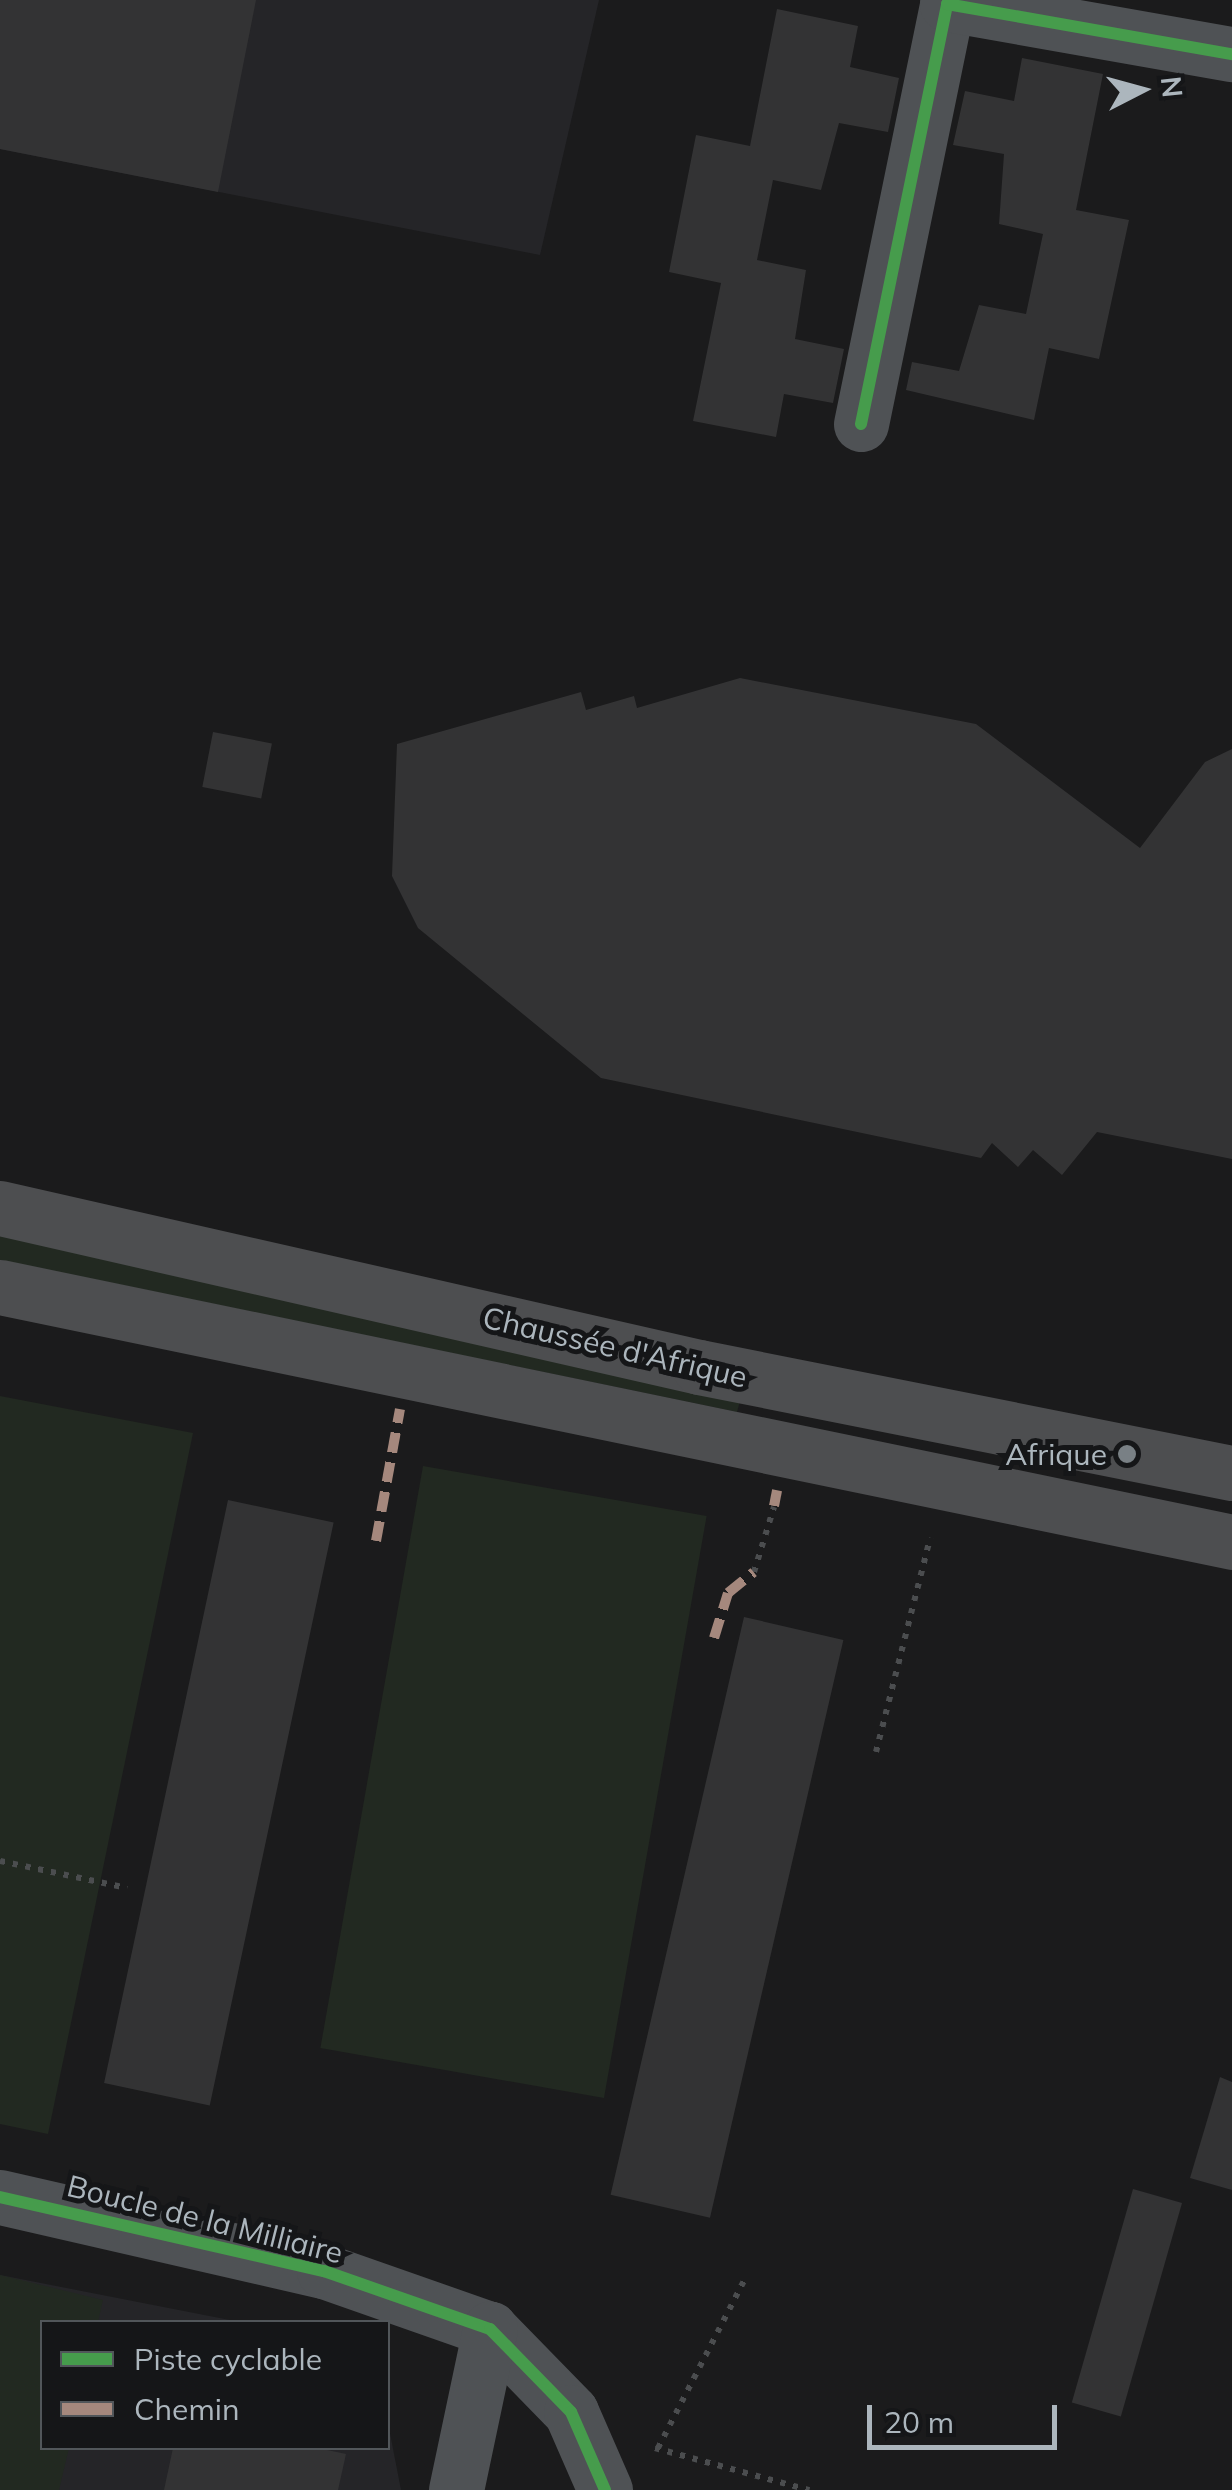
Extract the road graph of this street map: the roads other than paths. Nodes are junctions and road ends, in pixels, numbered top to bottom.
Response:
1 (1232, 54) edge
2 (861, 424) dead end
3 (0, 1208) edge
4 (0, 1287) edge
5 (1232, 1473) edge
6 (1232, 1542) edge
7 (0, 2197) edge
8 (490, 2329) junction
9 (456, 2490) edge
10 (605, 2490) edge

1 - 2 street
3 - 5 main road, Chaussée d'Afrique
4 - 6 main road
7 - 8 street, Boucle de la Milliaire
8 - 9 street
8 - 10 street, Boucle de la Milliaire

